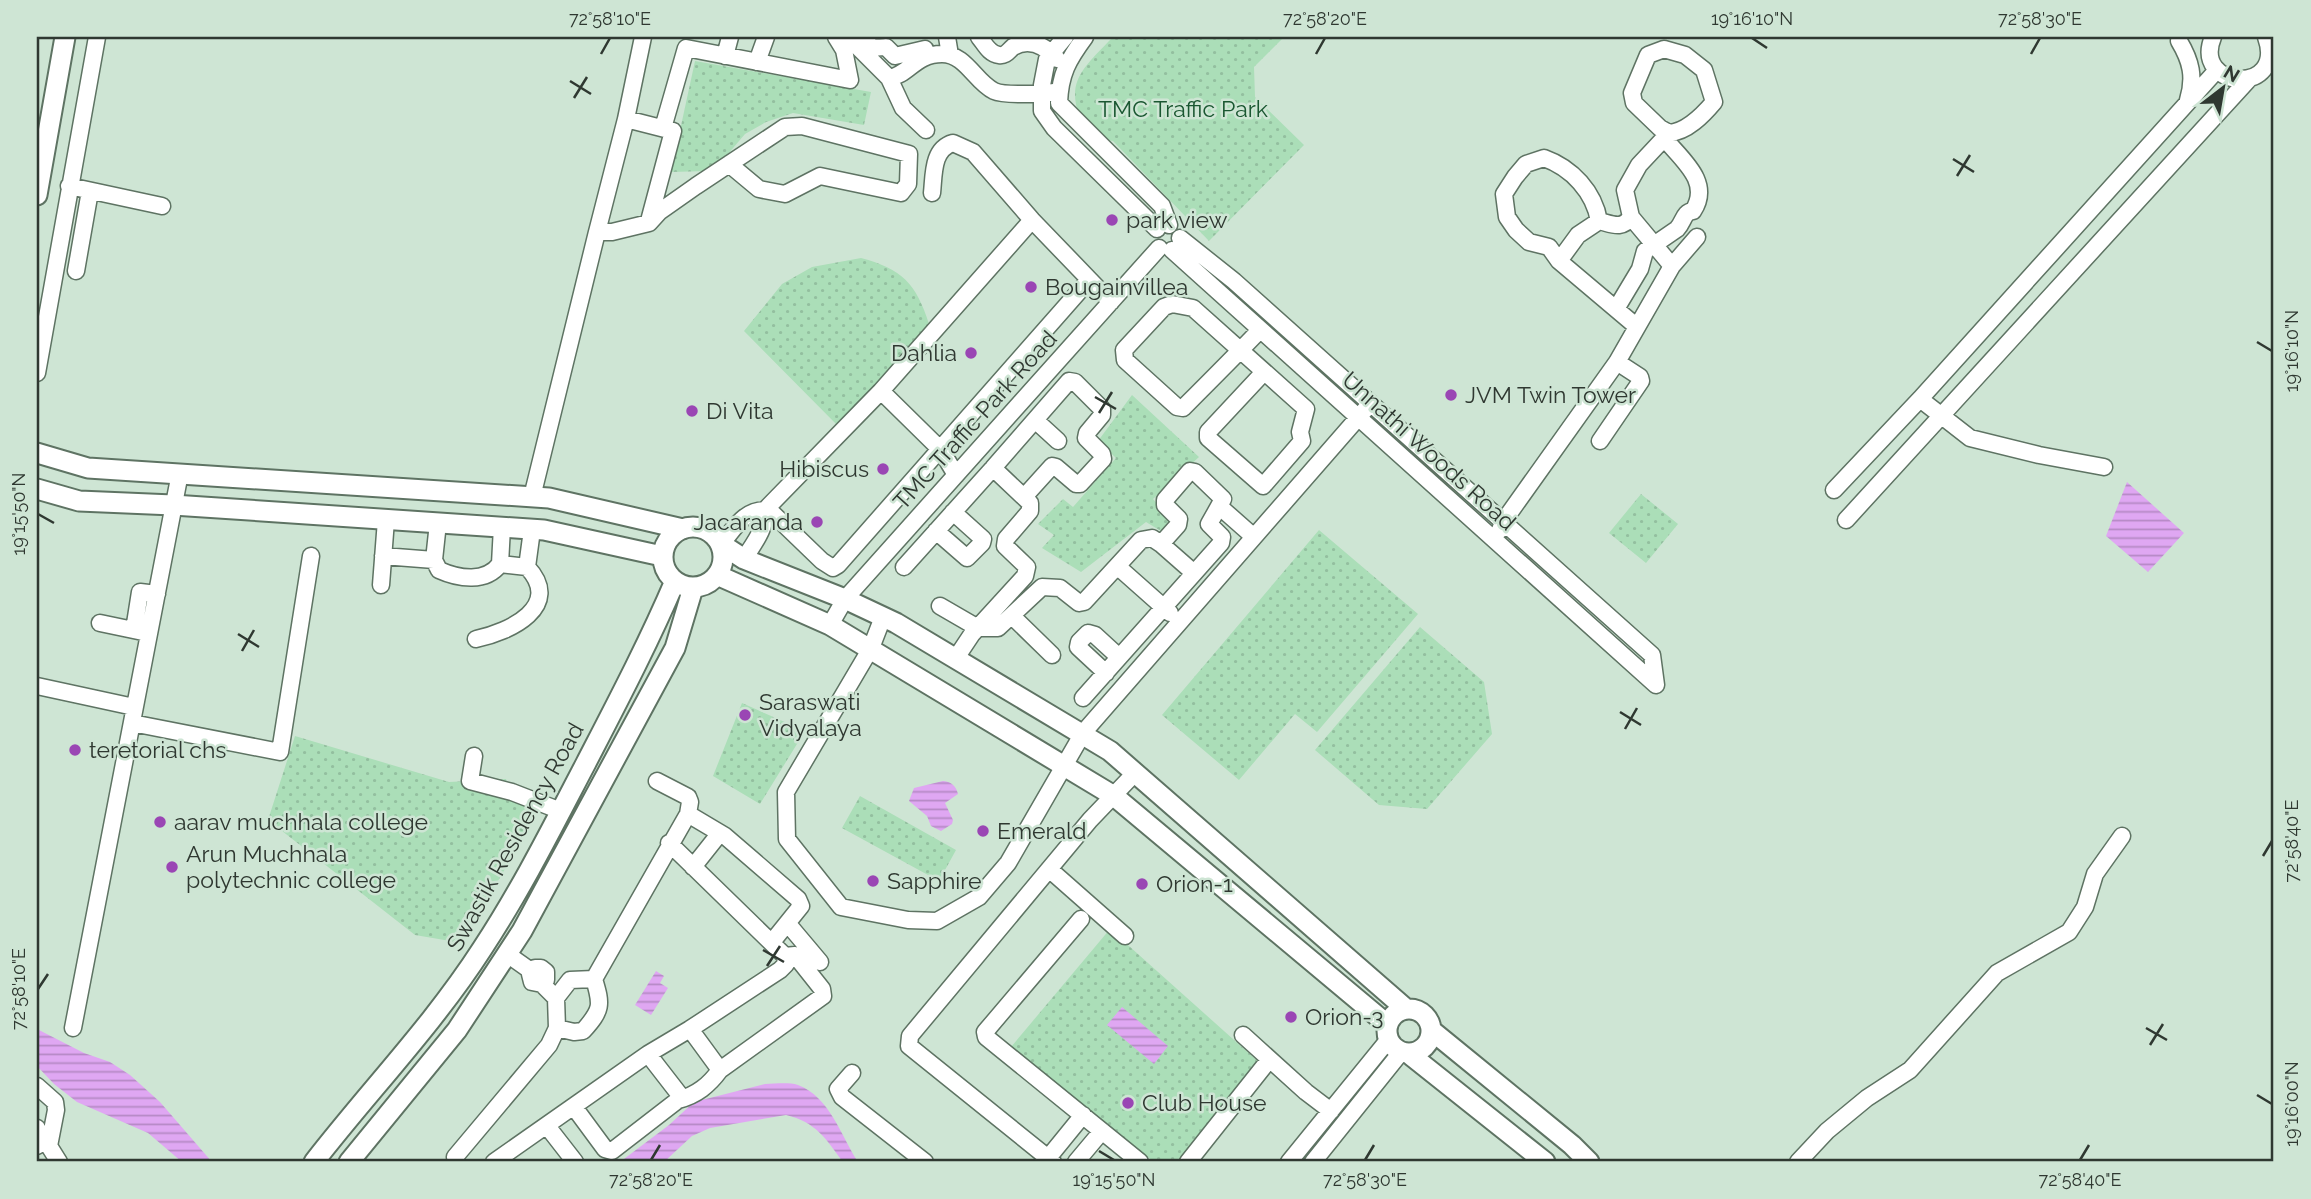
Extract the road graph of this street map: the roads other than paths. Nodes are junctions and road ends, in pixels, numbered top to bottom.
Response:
1 (65, 37) edge
2 (97, 37) edge
3 (643, 37) edge
4 (730, 37) edge
5 (766, 37) edge
6 (836, 37) edge
7 (848, 37) edge
8 (864, 37) edge
9 (979, 37) edge
10 (1065, 37) edge
11 (1085, 37) edge
12 (2213, 37) edge
13 (2266, 37) edge
14 (1035, 39) edge
15 (2175, 39) edge
16 (948, 45) edge
17 (1051, 52) junction
18 (919, 54) junction
19 (726, 56) junction
20 (757, 62) junction
21 (2214, 64) junction
22 (1065, 68) junction
23 (889, 78) junction
24 (2249, 79) junction
25 (1059, 97) junction
26 (2188, 102) junction
27 (1041, 103) junction
28 (626, 119) junction
29 (663, 128) junction
30 (926, 130) dead end
31 (1666, 135) junction
32 (729, 164) junction
33 (69, 186) junction
34 (90, 191) junction
35 (932, 193) dead end
36 (37, 195) edge
37 (162, 206) dead end
38 (1631, 217) junction
39 (1032, 220) junction
40 (1599, 221) junction
41 (649, 223) junction
42 (1163, 227) junction
43 (597, 232) junction
44 (1697, 237) dead end
45 (1654, 244) junction
46 (1170, 246) junction
47 (1559, 261) junction
48 (1672, 266) junction
49 (76, 271) dead end
50 (1089, 280) junction
51 (1111, 302) junction
52 (1616, 309) junction
53 (1636, 326) junction
54 (1260, 330) junction
55 (1240, 351) junction
56 (1617, 362) junction
57 (1264, 372) junction
58 (37, 373) edge
59 (881, 391) junction
60 (1920, 399) junction
61 (1370, 404) junction
62 (1941, 415) junction
63 (1357, 418) junction
64 (1035, 420) junction
65 (1058, 441) dead end
66 (1600, 441) dead end
67 (941, 450) junction
68 (37, 453) edge
69 (2105, 467) dead end
70 (993, 468) junction
71 (180, 473) junction
72 (956, 475) junction
73 (1263, 486) junction
74 (37, 489) edge
75 (1834, 490) dead end
76 (532, 496) junction
77 (1024, 497) junction
78 (1283, 504) junction
79 (173, 505) junction
80 (1220, 507) junction
81 (766, 509) junction
82 (953, 512) junction
83 (386, 520) junction
84 (1846, 520) dead end
85 (1503, 522) junction
86 (438, 523) junction
87 (502, 527) junction
88 (683, 529) junction
89 (532, 530) junction
90 (936, 531) junction
91 (158, 532) dead end
92 (1254, 537) junction
93 (1497, 542) junction
94 (721, 544) junction
95 (1161, 544) junction
96 (311, 556) dead end
97 (383, 556) junction
98 (663, 556) junction
99 (744, 559) junction
100 (434, 560) junction
101 (500, 564) junction
102 (1116, 566) junction
103 (527, 567) junction
104 (904, 567) dead end
105 (1194, 573) junction
106 (717, 575) junction
107 (684, 584) junction
108 (381, 585) dead end
109 (152, 593) junction
110 (845, 599) junction
111 (940, 606) dead end
112 (1164, 607) junction
113 (1012, 616) junction
114 (883, 617) junction
115 (1180, 621) junction
116 (100, 623) dead end
117 (830, 625) junction
118 (978, 628) junction
119 (141, 632) junction
120 (476, 639) dead end
121 (871, 648) junction
122 (1052, 655) dead end
123 (1119, 657) junction
124 (956, 658) junction
125 (1106, 673) junction
126 (37, 686) edge
127 (1083, 698) dead end
128 (133, 715) junction
129 (1083, 733) junction
130 (474, 756) dead end
131 (1063, 763) junction
132 (1135, 773) junction
133 (657, 781) dead end
134 (1114, 796) junction
135 (561, 811) junction
136 (688, 814) junction
137 (720, 833) junction
138 (2122, 836) dead end
139 (669, 843) junction
140 (693, 867) junction
141 (1049, 869) junction
142 (1081, 919) dead end
143 (788, 924) junction
144 (497, 925) junction
145 (1125, 936) dead end
146 (772, 942) junction
147 (482, 950) junction
148 (508, 952) junction
149 (785, 956) junction
150 (820, 962) dead end
151 (594, 979) junction
152 (544, 980) junction
153 (570, 980) junction
154 (449, 997) junction
155 (556, 998) junction
156 (1406, 1009) junction
157 (469, 1012) junction
158 (73, 1028) dead end
159 (557, 1028) junction
160 (690, 1029) junction
161 (1431, 1030) junction
162 (1243, 1035) dead end
163 (1397, 1042) junction
164 (648, 1054) junction
165 (1269, 1060) junction
166 (720, 1070) junction
167 (852, 1073) dead end
168 (37, 1086) edge
169 (678, 1100) junction
170 (574, 1107) junction
171 (1331, 1111) junction
172 (1083, 1115) junction
173 (547, 1126) junction
174 (37, 1128) edge
175 (589, 1130) junction
176 (1102, 1131) junction
177 (37, 1146) edge
178 (563, 1147) junction
179 (1050, 1160) edge
180 (59, 1162) edge
181 (314, 1162) edge
182 (349, 1162) edge
183 (456, 1162) edge
184 (494, 1162) edge
185 (575, 1162) edge
186 (925, 1162) edge
187 (1076, 1162) edge
188 (1140, 1162) edge
189 (1188, 1162) edge
190 (1289, 1162) edge
191 (1313, 1162) edge
192 (1545, 1162) edge
193 (1589, 1162) edge
194 (1798, 1162) edge

1 - 36 main road
2 - 33 street
3 - 28 street
4 - 19 street
5 - 20 street
6 - 20 street
7 - 23 street
8 - 18 street
9 - 14 street
10 - 17 street
11 - 22 street
12 - 21 street
13 - 24 street
14 - 17 street
15 - 21 street
15 - 26 street
16 - 18 street
16 - 27 street
17 - 22 street
17 - 27 street
18 - 23 street
19 - 20 street
19 - 29 street
21 - 24 street
21 - 26 street
22 - 25 street
23 - 30 street
24 - 62 street
25 - 27 street
25 - 42 street
26 - 60 street
27 - 42 street
28 - 29 street
28 - 43 street
29 - 41 street
31 - 31 street
31 - 38 street
31 - 45 street
32 - 32 street
32 - 41 street
33 - 34 street
33 - 58 street
34 - 37 street
34 - 49 street
35 - 39 street
38 - 40 street
38 - 45 street
39 - 50 street
39 - 59 street
40 - 47 street
40 - 47 street
41 - 43 street
42 - 46 street
42 - 46 street
43 - 76 street
44 - 48 street
45 - 48 street
45 - 52 street
46 - 51 street, TMC Traffic Park Road
46 - 54 street, Unnathi Woods Road
46 - 61 street, Unnathi Woods Road
47 - 52 street
48 - 53 street
50 - 51 street
50 - 67 street
51 - 72 street, TMC Traffic Park Road
52 - 53 street
53 - 56 street
54 - 55 street
54 - 63 street, Unnathi Woods Road
55 - 55 street
55 - 57 street
56 - 66 street
56 - 85 street
57 - 73 street
57 - 73 street
59 - 67 street
59 - 81 street
60 - 62 street
60 - 75 street
61 - 63 street
61 - 85 street, Unnathi Woods Road
62 - 69 street
62 - 84 street
63 - 78 street
63 - 93 street, Unnathi Woods Road
64 - 65 street
64 - 70 street
64 - 77 street
67 - 72 street
67 - 81 street
68 - 71 main road
70 - 77 street
70 - 82 street
71 - 76 main road
71 - 79 street
72 - 110 street, TMC Traffic Park Road
73 - 78 street
74 - 79 main road
76 - 88 main road
77 - 118 street
78 - 92 street
79 - 83 main road
79 - 109 street
80 - 92 street
80 - 95 street
80 - 105 street
81 - 94 street
81 - 99 street
82 - 90 street
82 - 90 street
83 - 86 main road
83 - 97 street
85 - 93 street
85 - 93 street, Unnathi Woods Road
86 - 87 main road
86 - 100 street
87 - 89 main road
87 - 101 street
88 - 94 main road
88 - 98 main road
89 - 98 main road
89 - 103 street
90 - 104 street
91 - 109 street
92 - 115 street
94 - 99 main road
94 - 106 main road
95 - 102 street
95 - 105 street
96 - 128 street
97 - 100 street
97 - 108 street
98 - 107 main road
99 - 110 main road
100 - 101 street
101 - 103 street
102 - 112 street
102 - 113 street
103 - 120 street
105 - 112 street
106 - 107 main road
106 - 117 main road
107 - 135 main road, Swastik Residency Road
107 - 148 main road, Swastik Residency Road
109 - 119 street
110 - 114 main road
110 - 117 street, TMC Traffic Park Road
111 - 118 street
112 - 115 street
112 - 123 street
113 - 118 street
113 - 122 street
114 - 121 street
114 - 124 main road
115 - 129 street
116 - 119 street
117 - 121 main road
118 - 124 street
119 - 128 street
121 - 131 main road
121 - 131 street
123 - 125 street
123 - 125 street
124 - 129 main road
125 - 127 street
126 - 128 street
128 - 158 street
129 - 131 street
129 - 132 main road
130 - 135 street
131 - 134 main road
132 - 134 street
132 - 156 main road
133 - 136 street
134 - 141 street
134 - 163 main road
135 - 144 main road, Swastik Residency Road
136 - 137 street
136 - 139 street
137 - 140 street
137 - 143 street
138 - 194 street
139 - 140 street
139 - 151 street
140 - 146 street
141 - 145 street
141 - 179 street
142 - 172 street
143 - 146 street
143 - 150 street
144 - 147 main road, Swastik Residency Road
144 - 148 main road
146 - 149 street
147 - 148 main road
147 - 154 main road, Swastik Residency Road
148 - 152 street
148 - 157 main road, Swastik Residency Road
149 - 160 street
149 - 166 street
151 - 153 street
151 - 159 street
152 - 153 street
152 - 155 street
153 - 155 street
154 - 157 main road
154 - 181 main road, Swastik Residency Road
155 - 159 street
156 - 161 main road
156 - 163 main road
157 - 182 main road, Swastik Residency Road
159 - 183 street
160 - 164 street
160 - 166 street
161 - 163 main road
161 - 193 main road
162 - 165 street
163 - 171 street
163 - 191 street
163 - 192 main road
164 - 169 street
164 - 170 street
165 - 171 street
165 - 189 street
166 - 169 street
167 - 186 street
168 - 180 street
169 - 175 street
170 - 173 street
170 - 175 street
171 - 190 street
172 - 176 street
172 - 179 street
173 - 178 street
173 - 184 street
174 - 177 street
175 - 178 street
176 - 187 street
176 - 188 street
178 - 185 street

